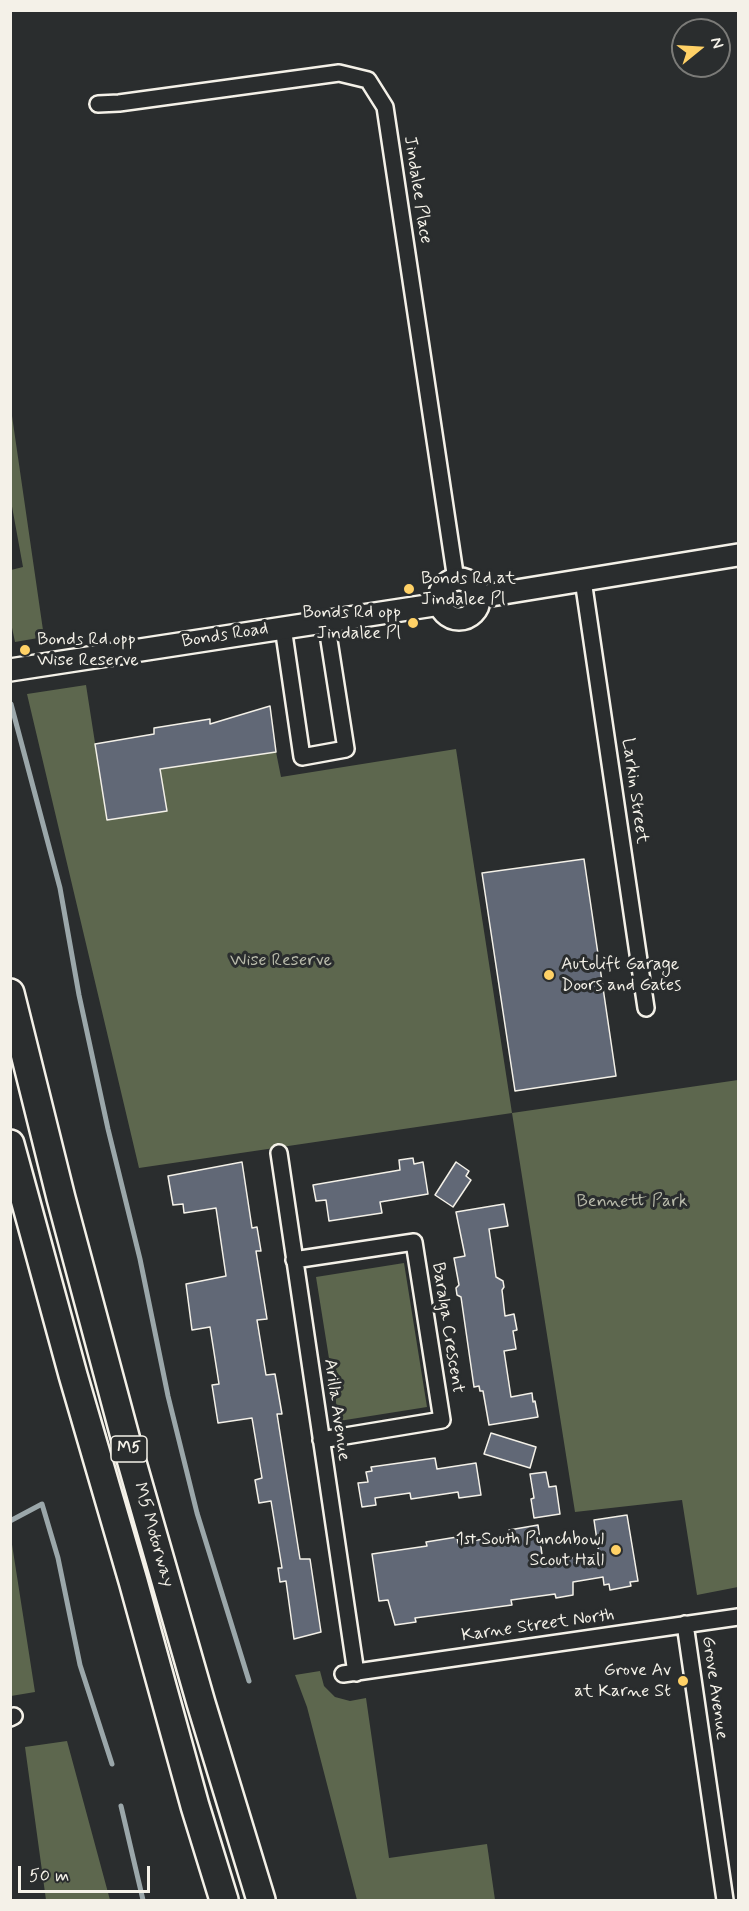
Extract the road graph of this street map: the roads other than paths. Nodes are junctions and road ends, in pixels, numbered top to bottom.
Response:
1 (98, 104) dead end
2 (738, 555) edge
3 (456, 580) junction
4 (583, 580) junction
5 (478, 597) junction
6 (440, 604) junction
7 (326, 621) junction
8 (283, 627) junction
9 (10, 670) edge
10 (10, 993) edge
11 (646, 1008) dead end
12 (10, 1144) edge
13 (279, 1154) dead end
14 (294, 1260) junction
15 (321, 1440) junction
16 (738, 1617) edge
17 (685, 1624) junction
18 (349, 1674) joint
19 (224, 1900) edge
20 (261, 1900) edge
21 (725, 1900) edge

1 - 3 street, Jindalee Place
2 - 4 main road
3 - 5 main road
3 - 6 main road
4 - 5 main road
4 - 11 street, Larkin Street
5 - 6 main road
6 - 7 main road, Bonds Road
7 - 8 main road, Bonds Road
7 - 8 street
8 - 9 main road, Bonds Road
10 - 20 highway, M5 Motorway / M5
12 - 19 highway, M5 Motorway / M5
13 - 14 street, Arilla Avenue
14 - 15 street, Arilla Avenue
14 - 15 street, Baralga Crescent
15 - 18 street, Arilla Avenue
16 - 17 street, Karne Street North
17 - 18 street, Karne Street North
17 - 21 street, Grove Avenue

